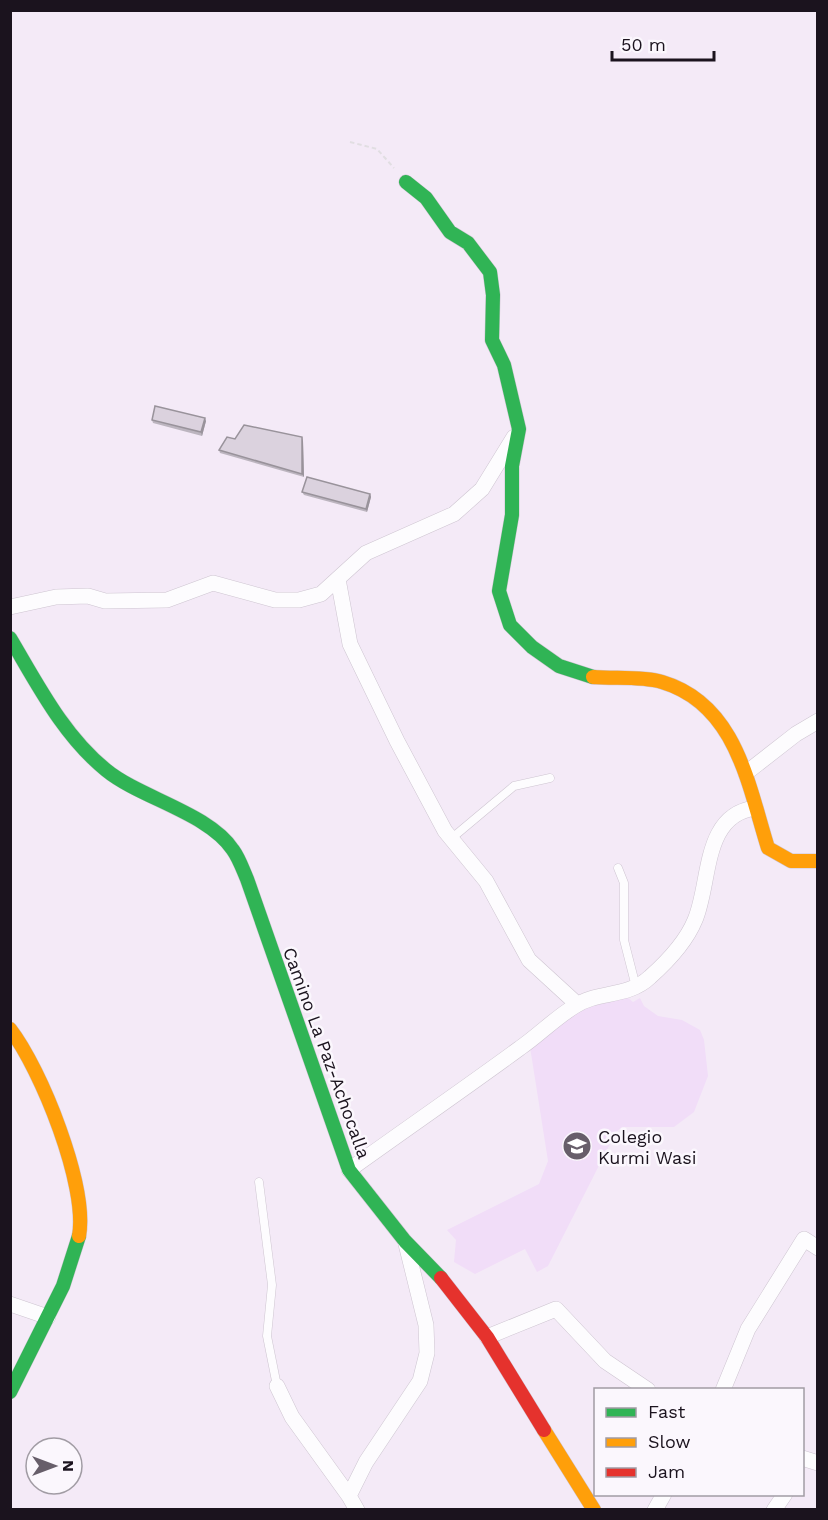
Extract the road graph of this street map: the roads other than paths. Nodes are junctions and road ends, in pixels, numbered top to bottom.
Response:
1 (406, 182) road end
2 (519, 429) junction
3 (338, 579) junction
4 (10, 607) edge
5 (10, 638) edge
6 (818, 721) edge
7 (746, 773) junction
8 (550, 778) dead end
9 (755, 808) junction
10 (452, 838) junction
11 (818, 861) edge
12 (618, 868) dead end
13 (633, 988) junction
14 (577, 1004) junction
15 (10, 1029) edge
16 (349, 1170) junction
17 (258, 1182) dead end
18 (405, 1241) junction
19 (818, 1248) edge
20 (10, 1304) edge
21 (48, 1317) junction
22 (487, 1337) junction
23 (278, 1386) joint
24 (646, 1388) edge
25 (723, 1388) edge
26 (10, 1392) edge
27 (663, 1496) edge
28 (784, 1496) edge
29 (353, 1503) edge
30 (594, 1509) edge
31 (655, 1509) edge
32 (774, 1509) edge

1 - 2 main road
2 - 3 street
2 - 7 main road
3 - 4 street
3 - 10 street
5 - 16 main road, Camino La Paz-Achocalla
6 - 7 street
7 - 9 main road
8 - 10 lane
9 - 11 main road
9 - 13 street
10 - 14 street
12 - 13 lane
13 - 14 street
14 - 16 street
15 - 21 main road
16 - 18 main road, Camino La Paz-Achocalla
17 - 23 lane
18 - 22 main road, Camino La Paz-Achocalla
18 - 29 street
19 - 25 street
20 - 21 street
21 - 26 main road
22 - 24 street
22 - 30 main road, Camino La Paz-Achocalla
23 - 29 street
27 - 31 street
28 - 32 street

